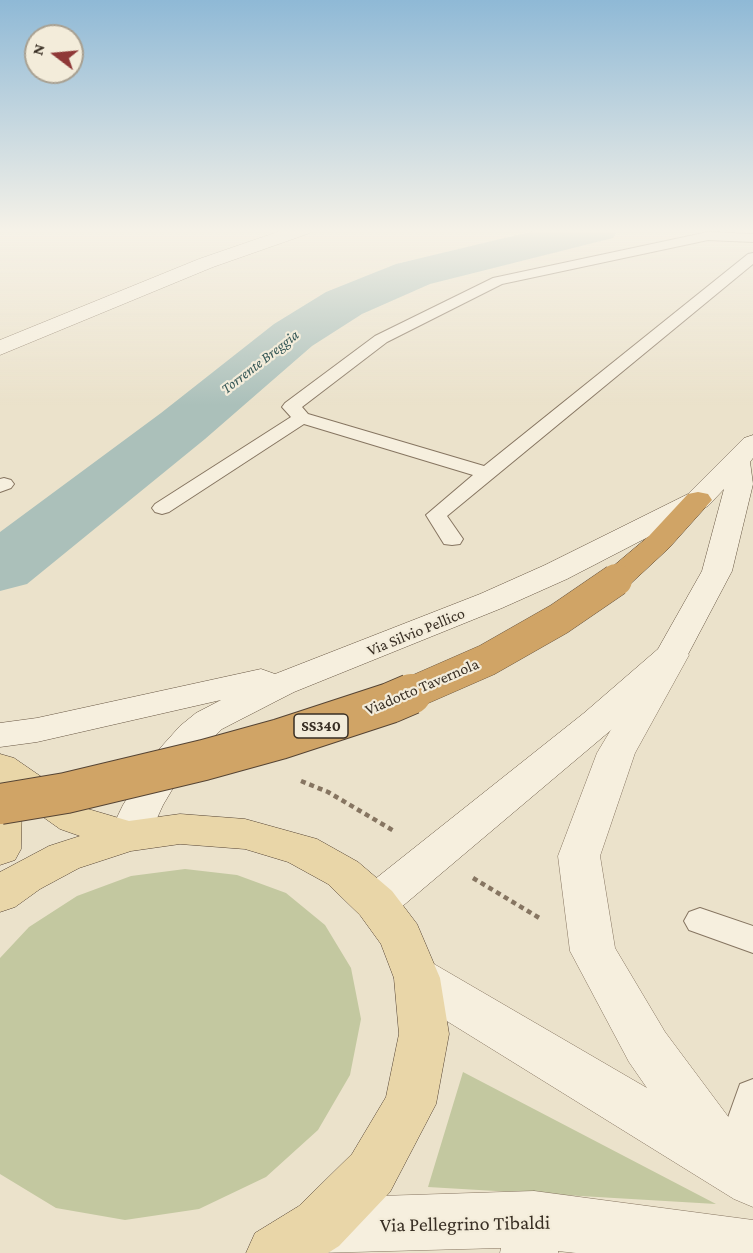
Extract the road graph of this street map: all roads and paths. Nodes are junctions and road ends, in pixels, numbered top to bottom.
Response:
1 (147, 287) edge
2 (485, 287) edge
3 (715, 287) edge
4 (0, 348) edge
5 (302, 418) junction
6 (744, 451) edge
7 (486, 473) junction
8 (698, 500) junction
9 (162, 508) dead end
10 (452, 539) dead end
11 (672, 655) junction
12 (336, 663) junction
13 (0, 735) edge
14 (0, 767) edge
15 (0, 791) edge
16 (0, 804) edge
17 (129, 836) junction
18 (0, 849) edge
19 (0, 895) edge
20 (376, 903) junction
21 (699, 921) dead end
22 (753, 940) edge
23 (417, 978) junction
24 (753, 1096) edge
25 (742, 1174) edge
26 (532, 1236) edge
27 (297, 1240) edge
28 (753, 1249) edge

1 - 4 main road
2 - 5 lane
3 - 7 lane
5 - 7 lane
5 - 9 lane
6 - 8 main road, Via Silvio Pellico
6 - 11 main road, Via Silvio Pellico
7 - 10 lane
8 - 12 main road, Via Silvio Pellico
8 - 16 highway, Viadotto Tavernola / SS340, bridge
11 - 20 main road, Via Silvio Pellico
11 - 25 main road
12 - 13 main road
12 - 17 main road, Via Silvio Pellico
14 - 17 main road
15 - 18 main road
17 - 19 main road
17 - 20 main road
20 - 23 main road
21 - 22 lane
23 - 25 main road
23 - 27 main road
24 - 25 lane
26 - 27 main road, Via Pellegrino Tibaldi
26 - 28 main road, Via Pellegrino Tibaldi

